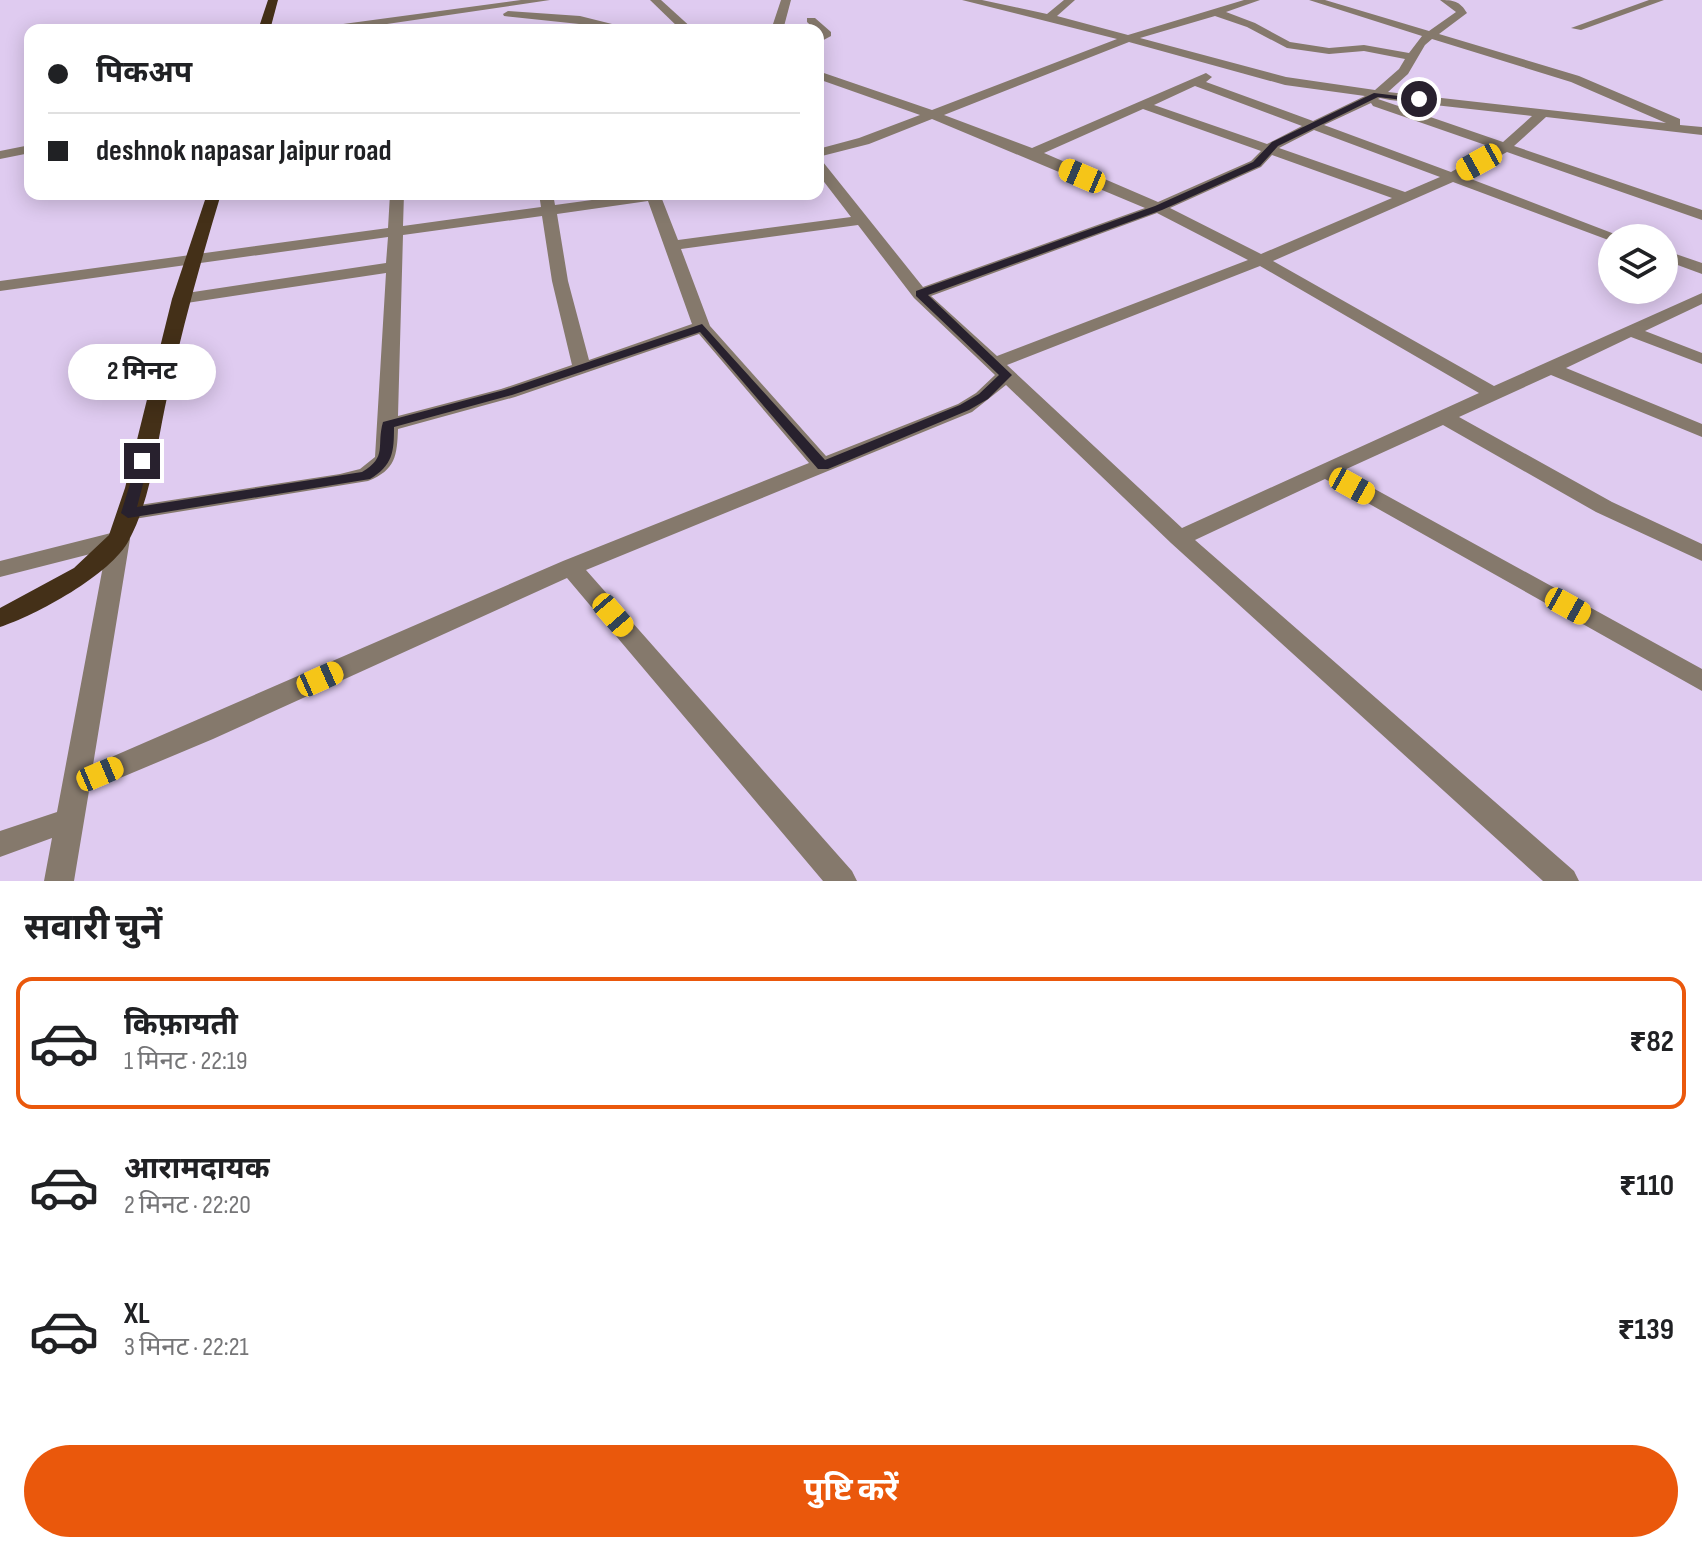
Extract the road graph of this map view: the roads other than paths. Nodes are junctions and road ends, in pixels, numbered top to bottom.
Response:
1 (273, 0) edge
2 (545, 0) edge
3 (655, 0) edge
4 (786, 0) edge
5 (967, 0) edge
6 (1070, 0) edge
7 (1314, 0) edge
8 (1445, 0) edge
9 (1659, 0) edge
10 (1246, 1) edge
11 (462, 11) junction
12 (1215, 12) junction
13 (1049, 18) junction
14 (390, 20) edge
15 (811, 20) dead end
16 (266, 24) edge
17 (362, 24) edge
18 (603, 24) edge
19 (681, 24) edge
20 (779, 24) edge
21 (816, 24) edge
22 (1577, 28) dead end
23 (1430, 33) junction
24 (1130, 38) junction
25 (1413, 57) junction
26 (1228, 67) junction
27 (824, 77) edge
28 (1195, 82) junction
29 (1371, 97) junction
30 (1143, 105) junction
31 (935, 113) junction
32 (1543, 113) junction
33 (1312, 126) junction
34 (1698, 131) edge
35 (1504, 148) junction
36 (24, 150) edge
37 (1268, 150) junction
38 (824, 151) edge
39 (1031, 154) junction
40 (0, 155) edge
41 (824, 172) edge
42 (1450, 178) junction
43 (1405, 197) junction
44 (212, 200) edge
45 (397, 200) edge
46 (578, 200) edge
47 (656, 200) edge
48 (547, 202) edge
49 (1158, 208) junction
50 (1702, 215) edge
51 (862, 220) junction
52 (1598, 231) edge
53 (396, 232) junction
54 (672, 246) junction
55 (194, 259) junction
56 (1261, 260) junction
57 (1678, 260) edge
58 (393, 267) junction
59 (1702, 269) edge
60 (0, 286) edge
61 (920, 294) junction
62 (1702, 298) edge
63 (180, 299) junction
64 (702, 327) junction
65 (1630, 331) junction
66 (1702, 359) edge
67 (581, 366) junction
68 (1551, 368) junction
69 (1000, 369) junction
70 (1494, 394) junction
71 (1444, 417) junction
72 (388, 425) junction
73 (1702, 431) edge
74 (823, 466) junction
75 (1326, 471) junction
76 (128, 513) junction
77 (1179, 538) junction
78 (119, 539) junction
79 (1702, 553) edge
80 (571, 567) junction
81 (0, 569) edge
82 (0, 618) edge
83 (1702, 681) edge
84 (74, 785) junction
85 (69, 820) junction
86 (0, 844) edge
87 (59, 881) edge
88 (842, 881) edge
89 (1564, 881) edge

1 - 16 main road
2 - 11 street
3 - 19 street
4 - 20 street
5 - 13 street
6 - 13 street
7 - 23 street
8 - 23 street
9 - 22 street
10 - 12 street
11 - 14 street
11 - 18 street
12 - 24 street
12 - 25 street
13 - 24 street
14 - 17 street
15 - 21 street
23 - 25 street
23 - 34 street
24 - 26 street
24 - 31 street
25 - 29 street
26 - 28 street
26 - 29 street
27 - 31 street
28 - 30 street
28 - 33 street
29 - 32 street
29 - 33 street
29 - 35 street
30 - 37 street
30 - 39 street
31 - 38 street
31 - 39 street
32 - 34 street
32 - 35 street
33 - 37 street
33 - 42 street
35 - 42 street
35 - 50 street
36 - 40 street
37 - 43 street
37 - 49 street
39 - 49 street
41 - 51 street
42 - 43 street
42 - 52 street
43 - 56 street
44 - 55 main road
45 - 53 street
46 - 48 street
47 - 54 street
48 - 53 street
48 - 67 street
49 - 56 street
49 - 61 street
51 - 54 street
51 - 61 street
53 - 55 street
53 - 58 street
54 - 64 street
55 - 60 street
55 - 63 main road
56 - 69 street
56 - 70 street
57 - 59 street
58 - 63 street
58 - 72 street
61 - 69 street
62 - 65 street
63 - 76 main road
64 - 67 street
64 - 74 street
65 - 66 street
65 - 68 street
67 - 72 street
68 - 70 street
68 - 73 street
69 - 74 street
69 - 77 street
70 - 71 street
71 - 75 street
71 - 79 street
72 - 76 street
74 - 80 street
75 - 77 street
75 - 83 street
76 - 78 main road
77 - 89 street
78 - 81 street
78 - 82 main road
78 - 84 street
80 - 84 street
80 - 88 street
84 - 85 street
85 - 86 street
85 - 87 street

